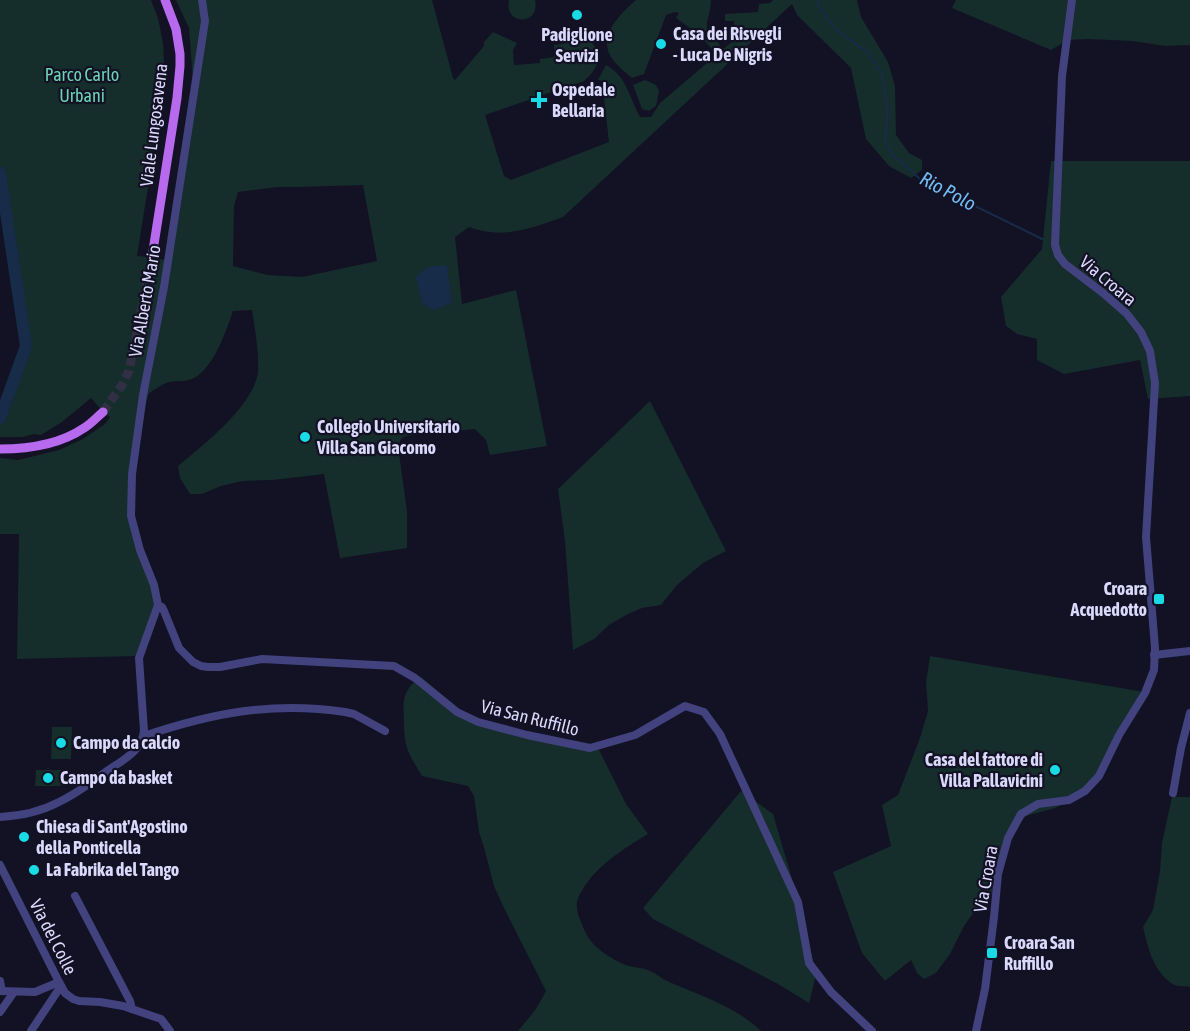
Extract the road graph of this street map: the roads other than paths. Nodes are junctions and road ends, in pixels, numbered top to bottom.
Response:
1 (165, 0) edge
2 (202, 0) edge
3 (1072, 0) edge
4 (152, 256) tunnel mouth
5 (103, 412) tunnel mouth
6 (0, 448) edge
7 (158, 605) junction
8 (1190, 651) edge
9 (1154, 655) junction
10 (1190, 713) edge
11 (385, 731) dead end
12 (144, 736) junction
13 (1173, 793) dead end
14 (0, 817) edge
15 (0, 865) edge
16 (75, 896) dead end
17 (0, 981) edge
18 (60, 984) junction
19 (1, 991) edge
20 (14, 992) junction
21 (132, 1008) junction
22 (0, 1012) edge
23 (31, 1031) edge
24 (170, 1031) edge
25 (872, 1031) edge
26 (976, 1031) edge

1 - 4 main road, Viale Lungosavena
2 - 7 street, Via Alberto Mario
3 - 9 street, Via Croara
5 - 6 main road
7 - 12 street
7 - 25 street, Via San Ruffillo
8 - 9 street
9 - 26 street, Via Croara
10 - 13 street
11 - 12 street
12 - 14 street
15 - 18 street, Via del Colle
16 - 21 street
17 - 19 street
18 - 20 street
18 - 21 street, Via del Colle
18 - 23 street
19 - 20 street
20 - 22 street
21 - 24 street, Via del Colle

